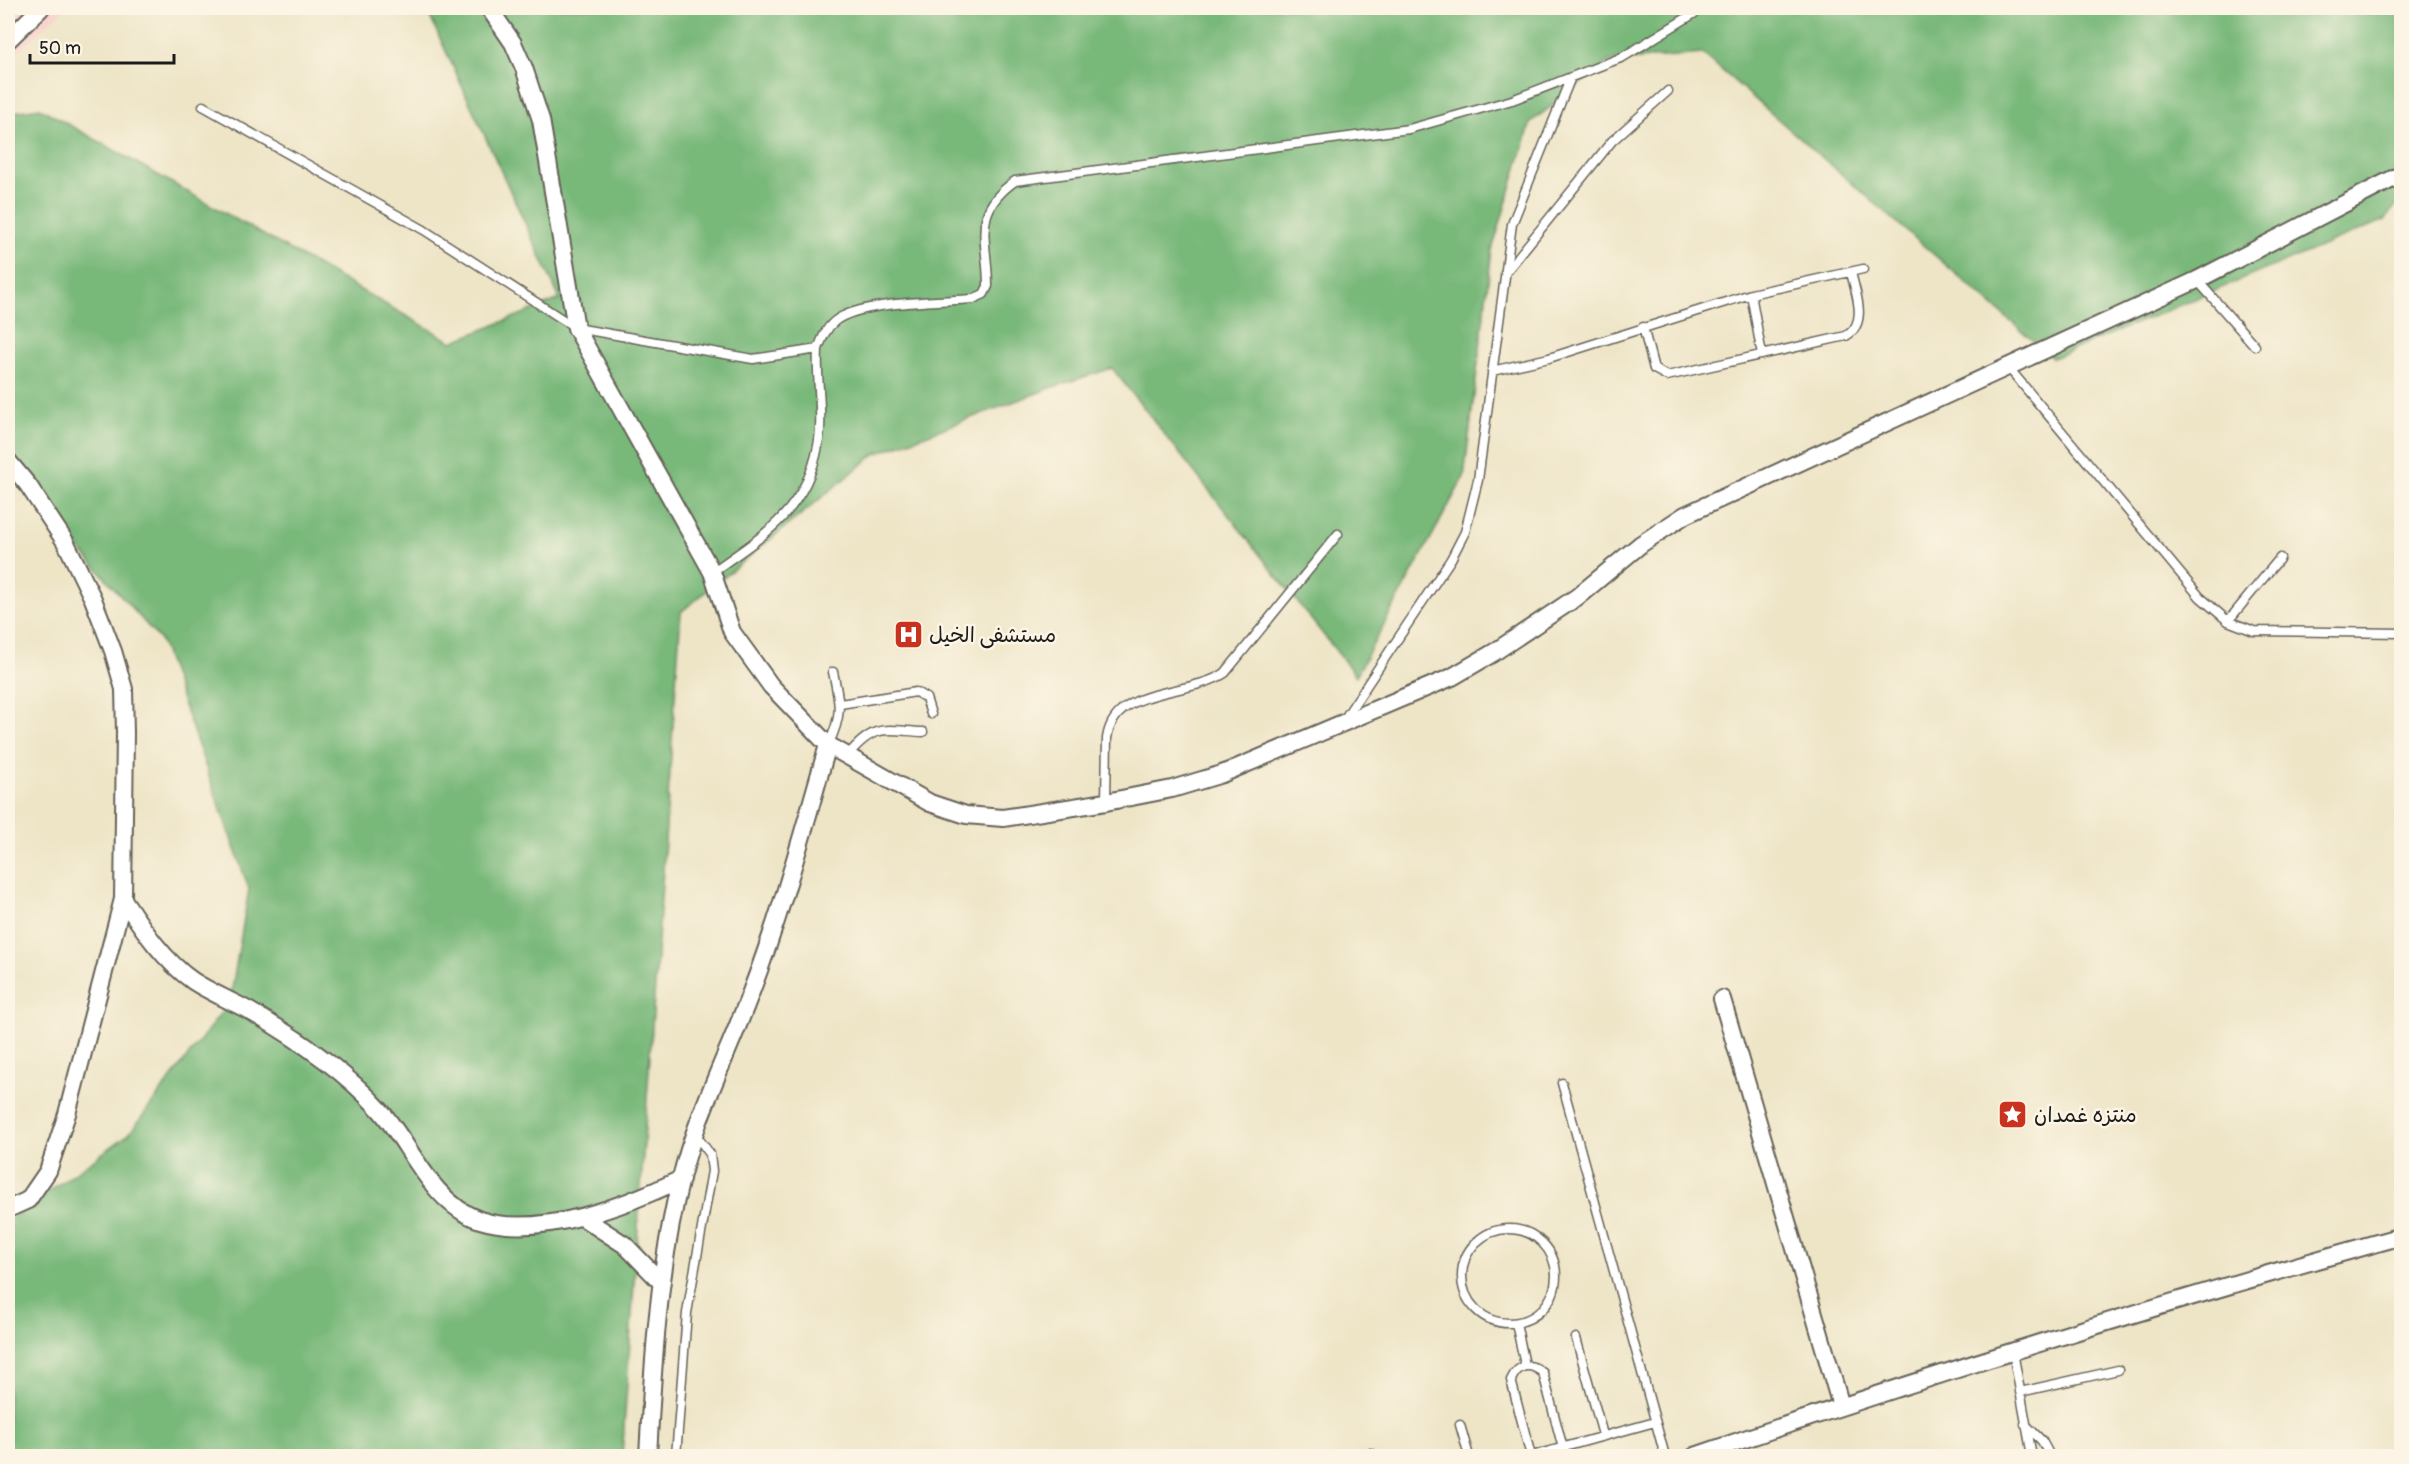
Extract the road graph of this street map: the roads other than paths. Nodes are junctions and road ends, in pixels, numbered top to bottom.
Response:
1 (489, 8) edge
2 (1703, 8) edge
3 (36, 9) edge
4 (8, 40) edge
5 (1571, 77) junction
6 (1668, 91) dead end
7 (203, 106) dead end
8 (2402, 174) edge
9 (1863, 269) dead end
10 (1851, 272) junction
11 (1504, 274) junction
12 (2197, 280) junction
13 (1751, 294) junction
14 (1643, 327) junction
15 (576, 328) junction
16 (2255, 346) dead end
17 (818, 349) junction
18 (1762, 355) junction
19 (2008, 367) junction
20 (1492, 371) junction
21 (8, 461) edge
22 (1338, 534) dead end
23 (2280, 558) dead end
24 (712, 572) junction
25 (2228, 621) junction
26 (2402, 633) edge
27 (833, 672) dead end
28 (840, 704) junction
29 (932, 714) dead end
30 (1343, 721) junction
31 (923, 732) dead end
32 (828, 745) junction
33 (846, 756) junction
34 (1106, 802) junction
35 (123, 899) junction
36 (1722, 999) dead end
37 (1562, 1083) dead end
38 (694, 1134) junction
39 (681, 1179) junction
40 (8, 1209) edge
41 (582, 1218) junction
42 (2402, 1236) edge
43 (660, 1281) junction
44 (1516, 1323) junction
45 (1576, 1338) dead end
46 (2013, 1352) junction
47 (1525, 1365) junction
48 (2118, 1370) dead end
49 (2020, 1392) junction
50 (1841, 1406) junction
51 (1655, 1422) junction
52 (2025, 1424) junction
53 (1460, 1425) dead end
54 (1603, 1435) junction
55 (1563, 1447) junction
56 (648, 1456) edge
57 (676, 1456) edge
58 (1469, 1456) edge
59 (1531, 1456) edge
60 (1565, 1456) edge
61 (1665, 1456) edge
62 (1695, 1456) edge
63 (2032, 1456) edge
64 (2050, 1456) edge

1 - 15 street
2 - 5 lane
3 - 4 street
5 - 11 lane
5 - 17 lane
6 - 11 lane
7 - 15 lane
8 - 12 street
9 - 10 lane
10 - 13 lane
10 - 18 lane
11 - 20 lane
12 - 16 lane
12 - 19 street
13 - 14 lane
13 - 18 lane
14 - 18 lane
14 - 20 lane
15 - 17 lane
15 - 24 street
17 - 24 lane
19 - 25 lane
19 - 30 street
20 - 30 lane
21 - 35 street
22 - 34 lane
23 - 25 lane
24 - 32 street
25 - 26 lane
27 - 28 lane
28 - 29 lane
28 - 32 lane
30 - 34 street
31 - 33 lane
32 - 33 street
32 - 38 street
33 - 34 street
35 - 40 street
35 - 41 street
36 - 50 street
37 - 51 lane
38 - 39 street
38 - 57 lane
39 - 41 street
39 - 43 street
41 - 43 street
42 - 46 street
43 - 56 street
44 - 44 lane
44 - 47 lane
45 - 54 lane
46 - 49 lane
46 - 50 street
47 - 55 lane
47 - 59 lane
48 - 49 lane
49 - 52 lane
50 - 62 street
51 - 54 lane
51 - 61 lane
52 - 63 lane
52 - 64 lane
53 - 58 lane
54 - 55 lane
55 - 59 lane
55 - 60 lane

